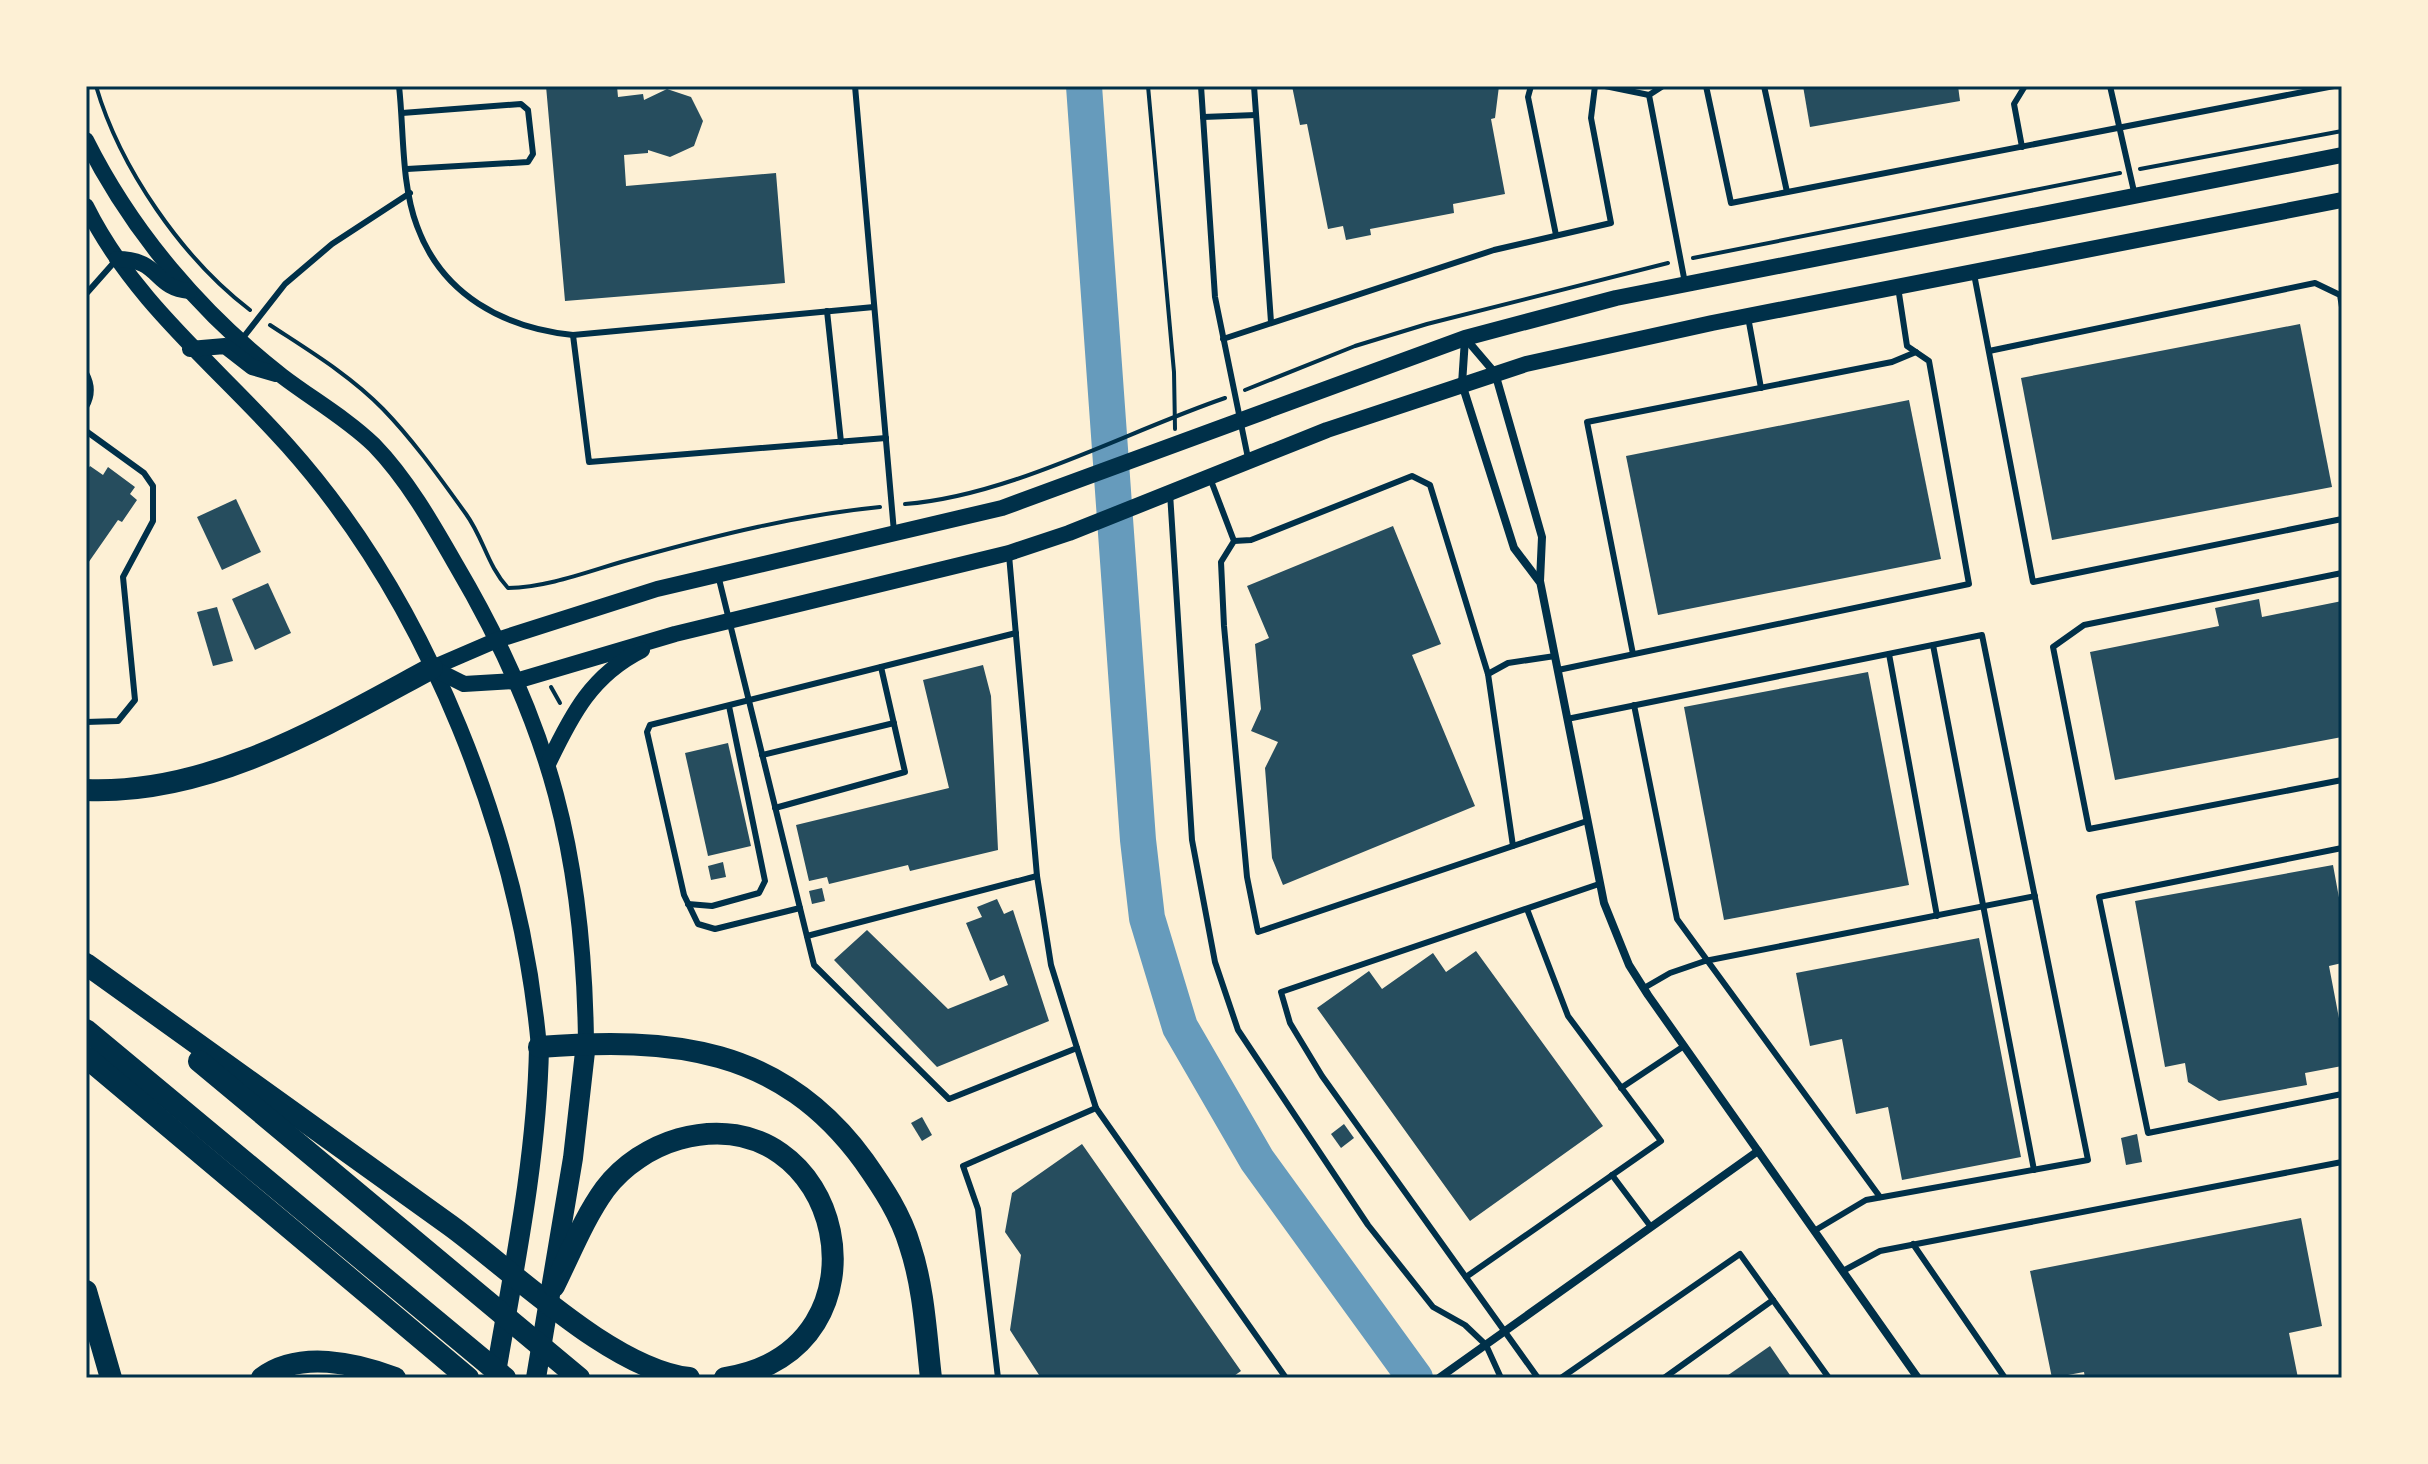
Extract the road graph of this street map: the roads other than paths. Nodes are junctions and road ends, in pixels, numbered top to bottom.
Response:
1 (399, 86) edge
2 (855, 86) edge
3 (1201, 86) edge
4 (1254, 86) edge
5 (1531, 86) edge
6 (1595, 86) edge
7 (1605, 86) edge
8 (1663, 86) edge
9 (1706, 86) edge
10 (1764, 86) edge
11 (2025, 86) edge
12 (2110, 86) edge
13 (2334, 86) edge
14 (1649, 95) junction
15 (402, 113) junction
16 (1256, 115) junction
17 (1203, 117) junction
18 (2120, 128) junction
19 (86, 140) edge
20 (2022, 147) junction
21 (2342, 155) edge
22 (407, 169) junction
23 (1787, 192) junction
24 (410, 193) junction
25 (2135, 196) junction
26 (2342, 200) edge
27 (86, 206) edge
28 (1556, 235) junction
29 (117, 259) junction
30 (1974, 272) junction
31 (1686, 284) junction
32 (1898, 287) junction
33 (191, 291) junction
34 (86, 294) edge
35 (874, 307) junction
36 (2342, 307) edge
37 (827, 311) junction
38 (1748, 317) junction
39 (1271, 322) junction
40 (573, 335) junction
41 (1465, 338) junction
42 (242, 339) junction
43 (1223, 339) junction
44 (190, 349) junction
45 (1989, 351) junction
46 (1916, 352) junction
47 (86, 373) edge
48 (1495, 373) junction
49 (282, 376) junction
50 (1462, 384) junction
51 (1761, 388) junction
52 (86, 407) edge
53 (1238, 418) junction
54 (86, 431) edge
55 (886, 438) junction
56 (841, 442) junction
57 (1249, 462) junction
58 (1210, 478) junction
59 (1164, 496) junction
60 (2342, 519) edge
61 (894, 532) junction
62 (1234, 541) junction
63 (1009, 553) junction
64 (717, 572) junction
65 (2342, 573) edge
66 (1540, 581) junction
67 (728, 621) junction
68 (1016, 633) junction
69 (675, 634) junction
70 (497, 640) junction
71 (1933, 645) junction
72 (1633, 654) junction
73 (1889, 654) junction
74 (1555, 656) junction
75 (881, 667) junction
76 (432, 668) junction
77 (1558, 670) junction
78 (1488, 674) junction
79 (516, 681) junction
80 (748, 701) junction
81 (1634, 705) junction
82 (729, 706) junction
83 (1567, 719) junction
84 (86, 722) edge
85 (894, 723) junction
86 (762, 755) junction
87 (549, 762) junction
88 (2342, 780) edge
89 (86, 790) edge
90 (775, 808) junction
91 (1587, 821) junction
92 (1513, 846) junction
93 (2342, 848) edge
94 (1037, 876) junction
95 (1599, 884) junction
96 (2035, 896) junction
97 (688, 904) junction
98 (1983, 907) junction
99 (800, 908) junction
100 (1527, 909) junction
101 (1937, 916) junction
102 (807, 936) junction
103 (1705, 961) junction
104 (86, 966) edge
105 (1644, 988) junction
106 (86, 1030) edge
107 (586, 1043) junction
108 (1684, 1046) junction
109 (539, 1047) junction
110 (1077, 1048) junction
111 (86, 1057) edge
112 (1621, 1088) junction
113 (2342, 1094) edge
114 (1096, 1108) junction
115 (1758, 1151) junction
116 (2342, 1162) edge
117 (2034, 1170) junction
118 (1612, 1175) junction
119 (1880, 1197) junction
120 (1651, 1227) junction
121 (1814, 1231) junction
122 (1913, 1244) junction
123 (1843, 1271) junction
124 (1466, 1277) junction
125 (554, 1286) junction
126 (86, 1291) edge
127 (1773, 1300) junction
128 (1505, 1331) junction
129 (1486, 1345) junction
130 (111, 1378) edge
131 (262, 1378) edge
132 (395, 1378) edge
133 (468, 1378) edge
134 (495, 1378) edge
135 (505, 1378) edge
136 (536, 1378) edge
137 (579, 1378) edge
138 (689, 1378) edge
139 (725, 1378) edge
140 (931, 1378) edge
141 (998, 1378) edge
142 (1286, 1378) edge
143 (1439, 1378) edge
144 (1501, 1378) edge
145 (1538, 1378) edge
146 (1561, 1378) edge
147 (1664, 1378) edge
148 (1829, 1378) edge
149 (1918, 1378) edge
150 (2005, 1378) edge

1 - 15 lane
2 - 35 lane
3 - 17 lane
4 - 16 lane
5 - 28 lane
6 - 28 lane
7 - 14 lane
8 - 14 lane
9 - 23 lane
10 - 23 lane
11 - 20 lane
12 - 18 lane
13 - 18 lane
14 - 31 lane
15 - 22 lane
15 - 22 lane
16 - 17 lane
16 - 39 lane
17 - 43 lane
18 - 20 lane
18 - 25 lane
19 - 33 main road
20 - 23 lane
21 - 25 main road
22 - 24 lane
24 - 40 lane
24 - 42 lane
25 - 31 main road
26 - 30 main road
27 - 29 main road
28 - 39 lane
29 - 33 main road
29 - 34 lane
29 - 44 main road
30 - 32 main road
30 - 45 lane
31 - 41 main road
32 - 38 main road
32 - 46 lane
33 - 42 main road
35 - 37 lane
35 - 55 lane
36 - 45 lane
37 - 40 lane
37 - 56 lane
38 - 48 main road
38 - 51 lane
39 - 43 lane
40 - 56 lane
41 - 48 street
41 - 50 street
41 - 53 main road
42 - 49 main road
43 - 53 lane
44 - 49 main road
44 - 76 main road
45 - 60 lane
46 - 51 lane
46 - 72 lane
47 - 52 lane
48 - 50 main road
48 - 66 street
49 - 70 main road
50 - 57 main road
50 - 66 street
51 - 72 lane
53 - 57 lane
53 - 61 main road
54 - 84 lane
55 - 56 lane
55 - 61 lane
57 - 58 main road
58 - 59 main road
58 - 62 lane
59 - 63 main road
59 - 129 lane
61 - 64 main road
62 - 78 lane
62 - 92 lane
63 - 67 main road
63 - 68 lane
64 - 67 lane
64 - 70 main road
65 - 88 lane
66 - 74 street
67 - 69 main road
67 - 80 lane
68 - 75 lane
68 - 94 lane
69 - 79 main road
69 - 87 main road
70 - 76 main road
70 - 79 main road
71 - 73 lane
71 - 96 lane
71 - 98 lane
72 - 77 lane
73 - 81 lane
73 - 101 lane
74 - 77 street
74 - 78 lane
75 - 80 lane
75 - 85 lane
76 - 79 main road
76 - 89 highway
76 - 109 main road
77 - 83 street
78 - 92 lane
79 - 87 main road
80 - 82 lane
80 - 86 lane
81 - 83 lane
81 - 103 lane
82 - 97 lane
82 - 97 lane
83 - 91 street
85 - 86 lane
85 - 90 lane
86 - 90 lane
87 - 107 main road
90 - 99 lane
91 - 92 lane
91 - 95 street
93 - 113 lane
94 - 102 lane
94 - 110 lane
95 - 100 lane
95 - 105 street
96 - 98 lane
96 - 117 lane
97 - 99 lane
98 - 101 lane
98 - 117 lane
99 - 102 lane
100 - 112 lane
100 - 124 lane
101 - 103 lane
102 - 110 lane
103 - 105 lane
103 - 119 lane
104 - 137 highway
104 - 138 highway
105 - 108 street
106 - 135 highway
107 - 109 highway
107 - 125 main road
107 - 140 highway
108 - 112 lane
108 - 115 street
109 - 134 main road
110 - 114 lane
111 - 133 highway
112 - 118 lane
114 - 141 lane
114 - 142 lane
115 - 120 street
115 - 121 street
116 - 122 lane
117 - 119 lane
118 - 120 lane
118 - 124 lane
119 - 121 lane
120 - 128 street
121 - 123 street
122 - 123 lane
122 - 150 lane
123 - 149 street
124 - 128 lane
125 - 136 main road
125 - 139 highway
126 - 130 highway
127 - 146 lane
127 - 147 lane
127 - 148 lane
128 - 129 street
128 - 145 lane
129 - 143 street
129 - 144 lane
131 - 132 highway

